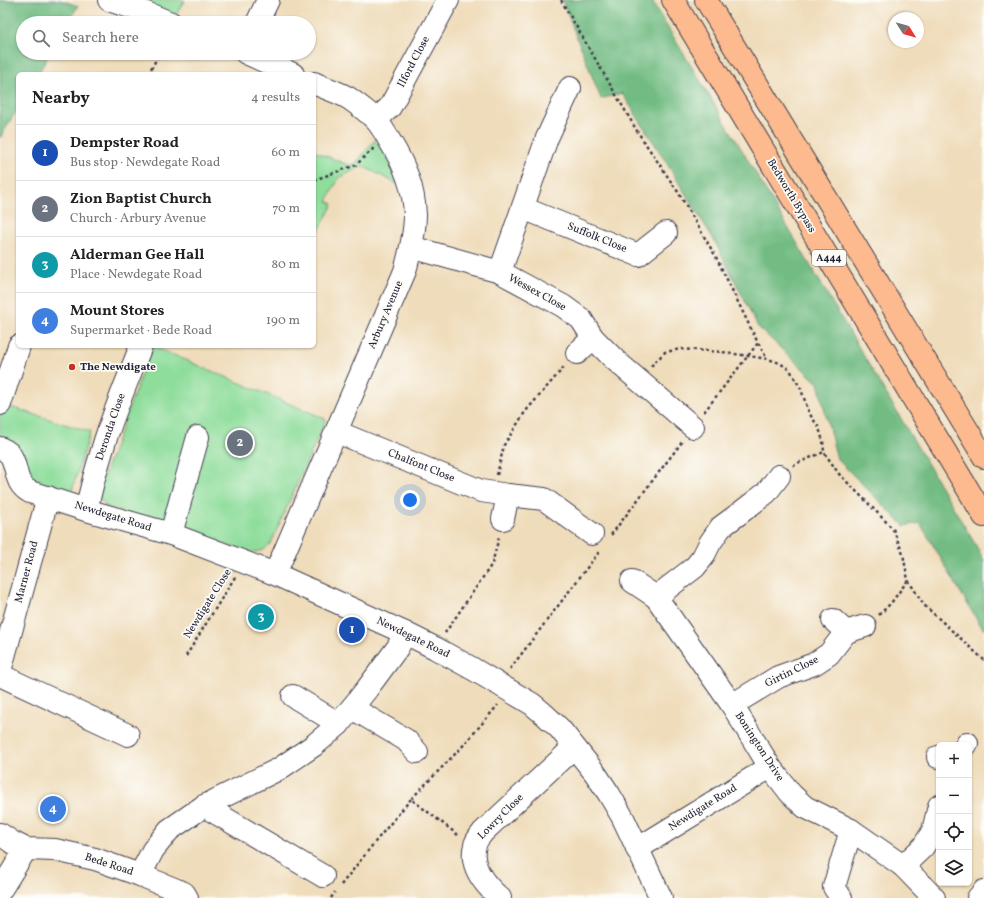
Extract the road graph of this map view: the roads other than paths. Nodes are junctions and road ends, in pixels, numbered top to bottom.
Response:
1 (109, 0) edge
2 (268, 0) edge
3 (448, 0) edge
4 (673, 0) edge
5 (706, 0) edge
6 (154, 16) edge
7 (260, 16) edge
8 (262, 60) edge
9 (289, 72) edge
10 (316, 84) edge
11 (570, 88) dead end
12 (381, 128) junction
13 (523, 208) junction
14 (666, 232) dead end
15 (411, 247) junction
16 (500, 272) junction
17 (593, 338) junction
18 (18, 348) edge
19 (140, 348) edge
20 (577, 353) road end
21 (0, 404) edge
22 (693, 427) road end
23 (337, 432) junction
24 (198, 438) dead end
25 (0, 448) edge
26 (984, 457) edge
27 (779, 476) road end
28 (500, 494) junction
29 (48, 497) junction
30 (86, 510) junction
31 (984, 516) edge
32 (503, 519) road end
33 (171, 534) junction
34 (601, 540) road end
35 (275, 574) junction
36 (632, 581) dead end
37 (656, 597) junction
38 (848, 626) road end
39 (405, 633) junction
40 (0, 671) edge
41 (0, 675) edge
42 (293, 696) dead end
43 (732, 705) junction
44 (346, 716) junction
45 (128, 735) dead end
46 (574, 747) junction
47 (417, 752) dead end
48 (770, 767) junction
49 (204, 806) junction
50 (937, 814) edge
51 (851, 830) junction
52 (0, 834) edge
53 (26, 849) junction
54 (637, 849) junction
55 (903, 866) junction
56 (140, 875) junction
57 (333, 884) road end
58 (0, 891) edge
59 (984, 891) edge
60 (187, 898) edge
61 (500, 898) edge
62 (661, 898) edge
63 (841, 898) edge
64 (934, 898) edge
65 (978, 898) edge

1 - 6 street
2 - 7 street
3 - 12 street, Ilford Close
4 - 31 highway, Bedworth Bypass / A444
5 - 26 highway, A444
8 - 9 street
10 - 12 street, Arbury Avenue
11 - 13 street
12 - 15 street, Arbury Avenue
13 - 14 street, Suffolk Close
13 - 16 street
15 - 16 street, Wessex Close
15 - 23 street, Arbury Avenue
16 - 17 street, Wessex Close
17 - 20 street
17 - 22 street, Wessex Close
18 - 21 street
19 - 30 street, Deronda Close
23 - 28 street, Chalfont Close
23 - 35 street, Arbury Avenue
24 - 33 street
25 - 29 street, Newdegate Road
27 - 37 street
28 - 32 street
28 - 34 street, Chalfont Close
29 - 30 street, Newdegate Road
29 - 40 street, Marner Road
30 - 33 street, Newdegate Road
33 - 35 street, Newdegate Road
35 - 39 street, Newdegate Road
36 - 37 street, Bonington Drive
37 - 43 street, Bonington Drive
38 - 43 street, Girtin Close
39 - 44 street
39 - 46 street, Newdegate Road
41 - 45 street
42 - 44 street
43 - 48 street, Bonington Drive
44 - 47 street
44 - 49 street
46 - 54 street, Newdegate Road
46 - 61 street, Lowry Close
48 - 51 street, Bonington Drive
48 - 54 street, Newdigate Road
49 - 56 street
49 - 57 street
50 - 55 street
51 - 55 street, Bonington Drive
51 - 63 street
52 - 53 street
53 - 56 street, Bede Road
53 - 58 street
54 - 62 street, Newdegate Road
55 - 64 street, Bonington Drive
56 - 60 street, Bede Road
59 - 65 street

